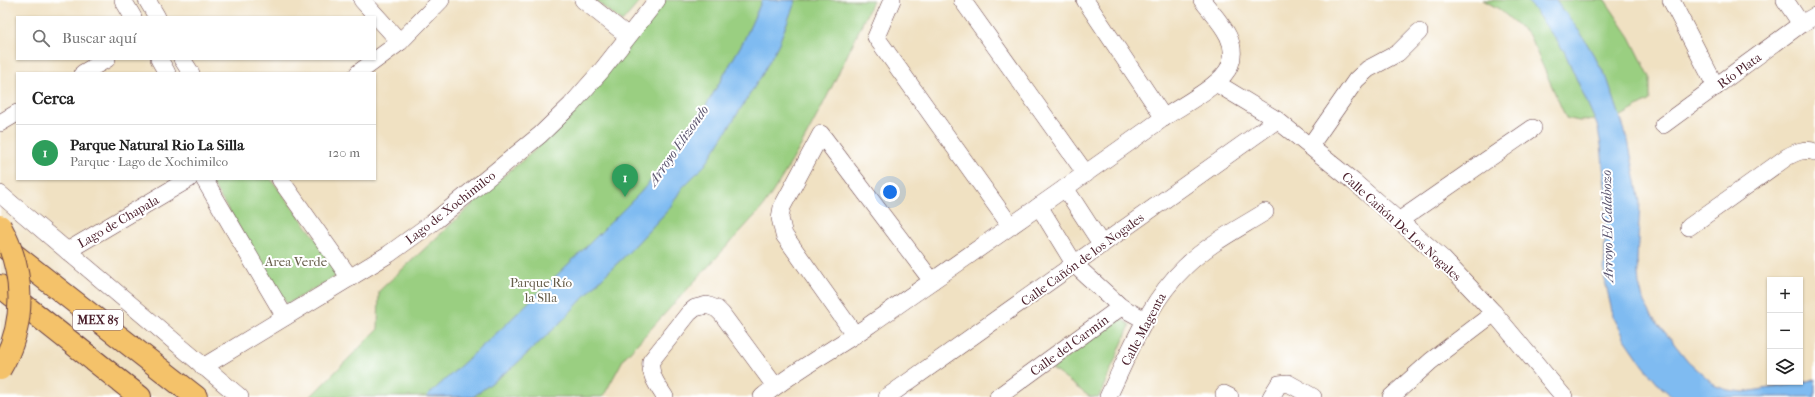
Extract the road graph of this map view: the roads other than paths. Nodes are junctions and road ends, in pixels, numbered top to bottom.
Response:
1 (123, 0) edge
2 (147, 0) edge
3 (362, 0) edge
4 (441, 0) edge
5 (583, 0) edge
6 (656, 0) edge
7 (892, 0) edge
8 (962, 0) edge
9 (1085, 0) edge
10 (1202, 0) edge
11 (1671, 0) edge
12 (1786, 0) edge
13 (132, 16) edge
14 (156, 16) edge
15 (1808, 20) edge
16 (1419, 32) dead end
17 (628, 36) junction
18 (400, 42) junction
19 (105, 60) edge
20 (160, 60) edge
21 (183, 60) edge
22 (376, 60) edge
23 (376, 60) edge
24 (85, 72) edge
25 (166, 72) edge
26 (190, 72) edge
27 (359, 72) edge
28 (1216, 83) junction
29 (1716, 86) junction
30 (16, 114) edge
31 (1164, 118) junction
32 (1277, 120) junction
33 (0, 123) edge
34 (1663, 125) dead end
35 (1533, 128) dead end
36 (1310, 146) junction
37 (1815, 152) edge
38 (1086, 174) junction
39 (187, 180) edge
40 (205, 180) edge
41 (281, 180) edge
42 (1065, 188) junction
43 (0, 194) edge
44 (1039, 206) junction
45 (1265, 212) dead end
46 (1400, 220) junction
47 (1010, 225) junction
48 (0, 226) edge
49 (1689, 227) dead end
50 (0, 243) edge
51 (1102, 245) junction
52 (67, 251) junction
53 (1075, 265) junction
54 (350, 278) junction
55 (932, 281) junction
56 (0, 286) edge
57 (1121, 307) junction
58 (1494, 313) junction
59 (285, 317) junction
60 (1145, 320) junction
61 (855, 335) junction
62 (203, 366) junction
63 (0, 369) edge
64 (775, 386) junction
65 (140, 397) edge
66 (196, 397) edge
67 (240, 397) edge
68 (665, 397) edge
69 (762, 397) edge
70 (887, 397) edge
71 (998, 397) edge
72 (1108, 397) edge
73 (1270, 397) edge
74 (1313, 397) edge
75 (1391, 397) edge
76 (1564, 397) edge

1 - 13 street
2 - 14 street
3 - 18 street
4 - 18 street
5 - 17 street
6 - 17 street, Lago de Xochimilco
7 - 47 street
8 - 38 street
9 - 31 street
10 - 28 street
11 - 29 street
12 - 15 street
15 - 29 street, Río Plata
16 - 36 street
17 - 54 street, Lago de Xochimilco
18 - 23 street
19 - 24 street
20 - 25 street
21 - 26 street
22 - 27 street
28 - 31 street
28 - 32 street, Calle Cañón De Los Nogales
29 - 34 street, Río Plata
30 - 33 street
31 - 38 street
32 - 36 street, Calle Cañón De Los Nogales
32 - 51 street, Calle Cañón de los Nogales
35 - 46 street
36 - 46 street, Calle Cañón De Los Nogales
37 - 49 street
38 - 42 street
39 - 52 street, Lago de Chapala
40 - 59 street
41 - 54 street
42 - 44 street
42 - 51 street
43 - 52 street
44 - 47 street
44 - 53 street
45 - 60 street, Calle Magenta
46 - 58 street, Calle Cañón De Los Nogales
47 - 55 street
48 - 63 highway, bridge
50 - 66 highway, MEX 85
51 - 53 street, Calle Cañón de los Nogales
52 - 62 street
53 - 57 street
53 - 70 street, Calle Cañón de los Nogales
54 - 59 street, Lago de Xochimilco
55 - 61 street
55 - 61 street
56 - 65 highway, MEX 85
57 - 60 street
57 - 71 street, Calle del Carmín
58 - 75 street
58 - 76 street, Calle Cañón De Los Nogales
59 - 62 street, Lago de Xochimilco
60 - 72 street, Calle Magenta
61 - 64 street
62 - 67 street
64 - 68 street
64 - 69 street
73 - 74 street

